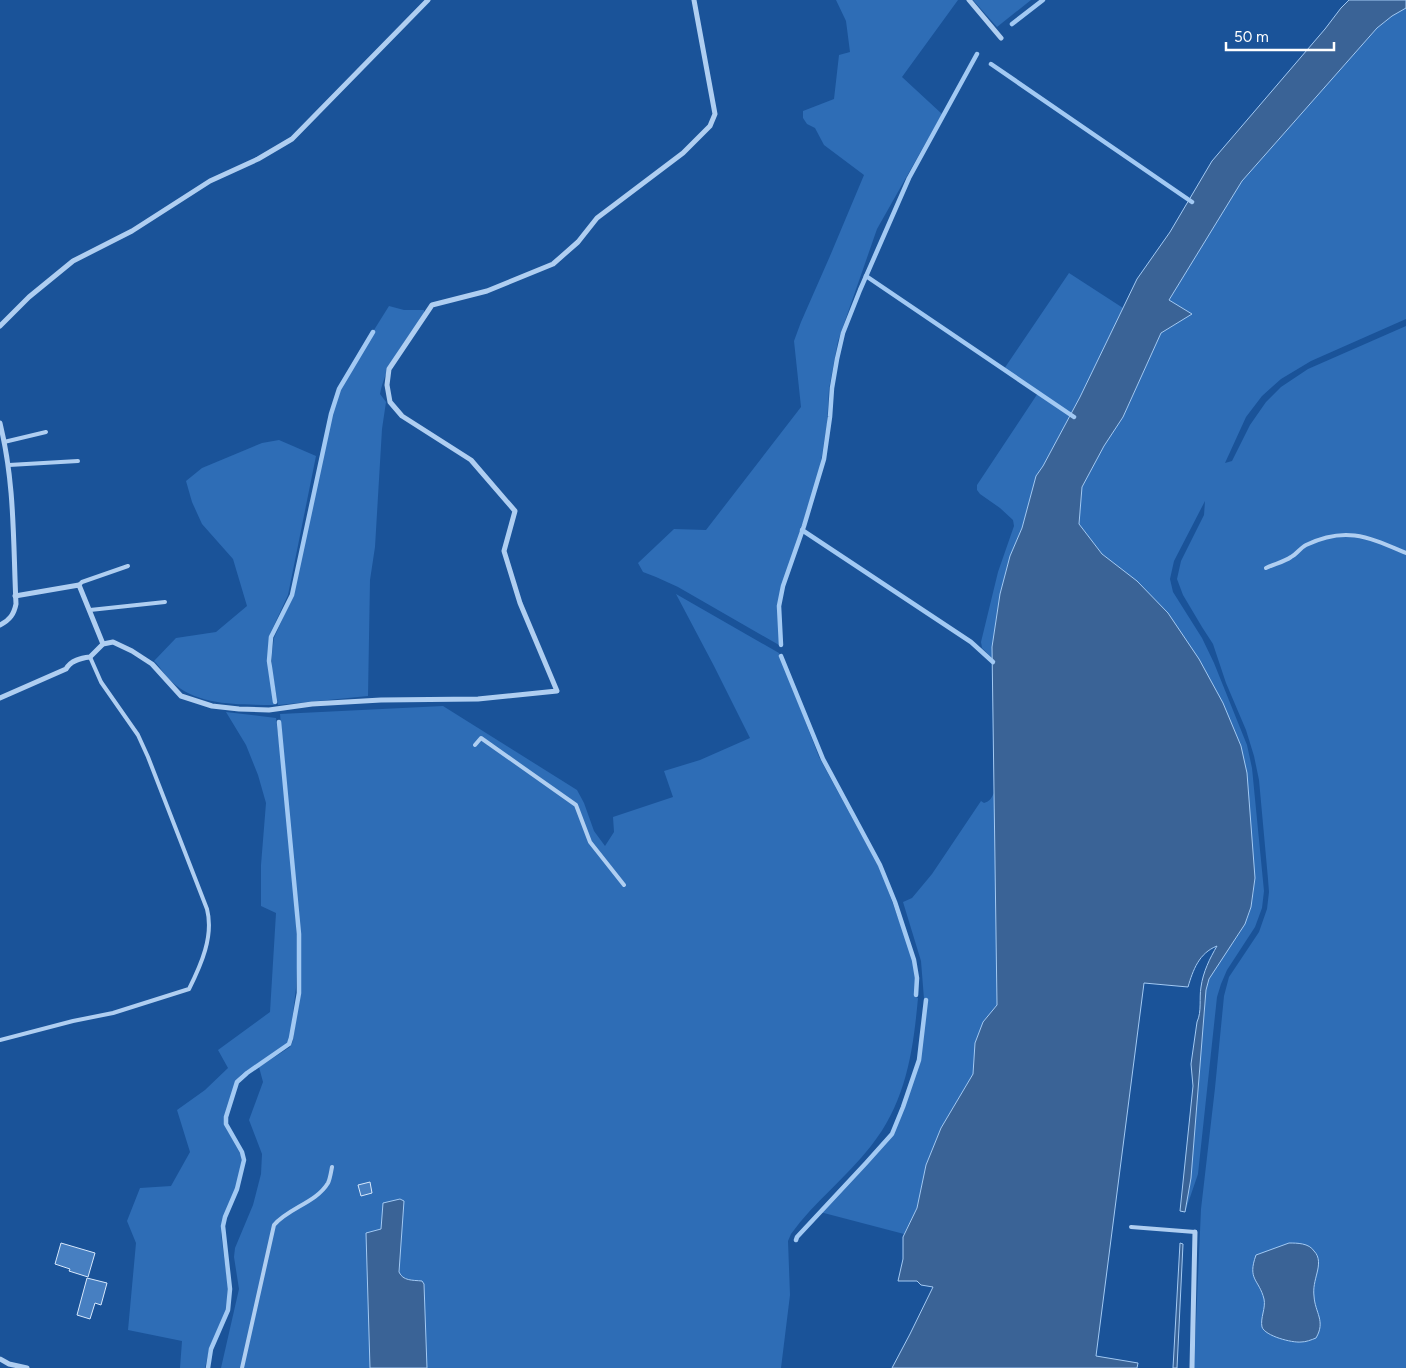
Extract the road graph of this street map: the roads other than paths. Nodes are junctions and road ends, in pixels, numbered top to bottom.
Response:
1 (428, 0) edge
2 (694, 0) edge
3 (968, 0) edge
4 (1001, 38) dead end
5 (0, 326) edge
6 (0, 423) edge
7 (46, 432) dead end
8 (4, 442) junction
9 (78, 461) dead end
10 (9, 465) junction
11 (1406, 553) edge
12 (128, 566) dead end
13 (1266, 568) dead end
14 (79, 585) junction
15 (16, 596) junction
16 (165, 602) dead end
17 (90, 610) junction
18 (0, 625) edge
19 (103, 644) junction
20 (90, 657) junction
21 (0, 698) edge
22 (475, 744) dead end
23 (624, 885) dead end
24 (0, 1040) edge
25 (332, 1168) dead end
26 (1131, 1227) dead end
27 (1195, 1232) joint
28 (0, 1359) edge
29 (9, 1366) edge
30 (27, 1368) edge
31 (242, 1368) edge
32 (1192, 1368) edge

1 - 5 street
2 - 19 street
3 - 4 street
6 - 8 street
7 - 8 lane
8 - 10 street
9 - 10 lane
10 - 15 street
11 - 13 lane
12 - 14 lane
14 - 15 street
14 - 17 street
15 - 18 street
16 - 17 lane
17 - 19 street
19 - 20 street
20 - 21 street
20 - 24 lane
22 - 23 lane
25 - 31 lane
26 - 27 lane
27 - 32 street
28 - 29 street
29 - 30 street

